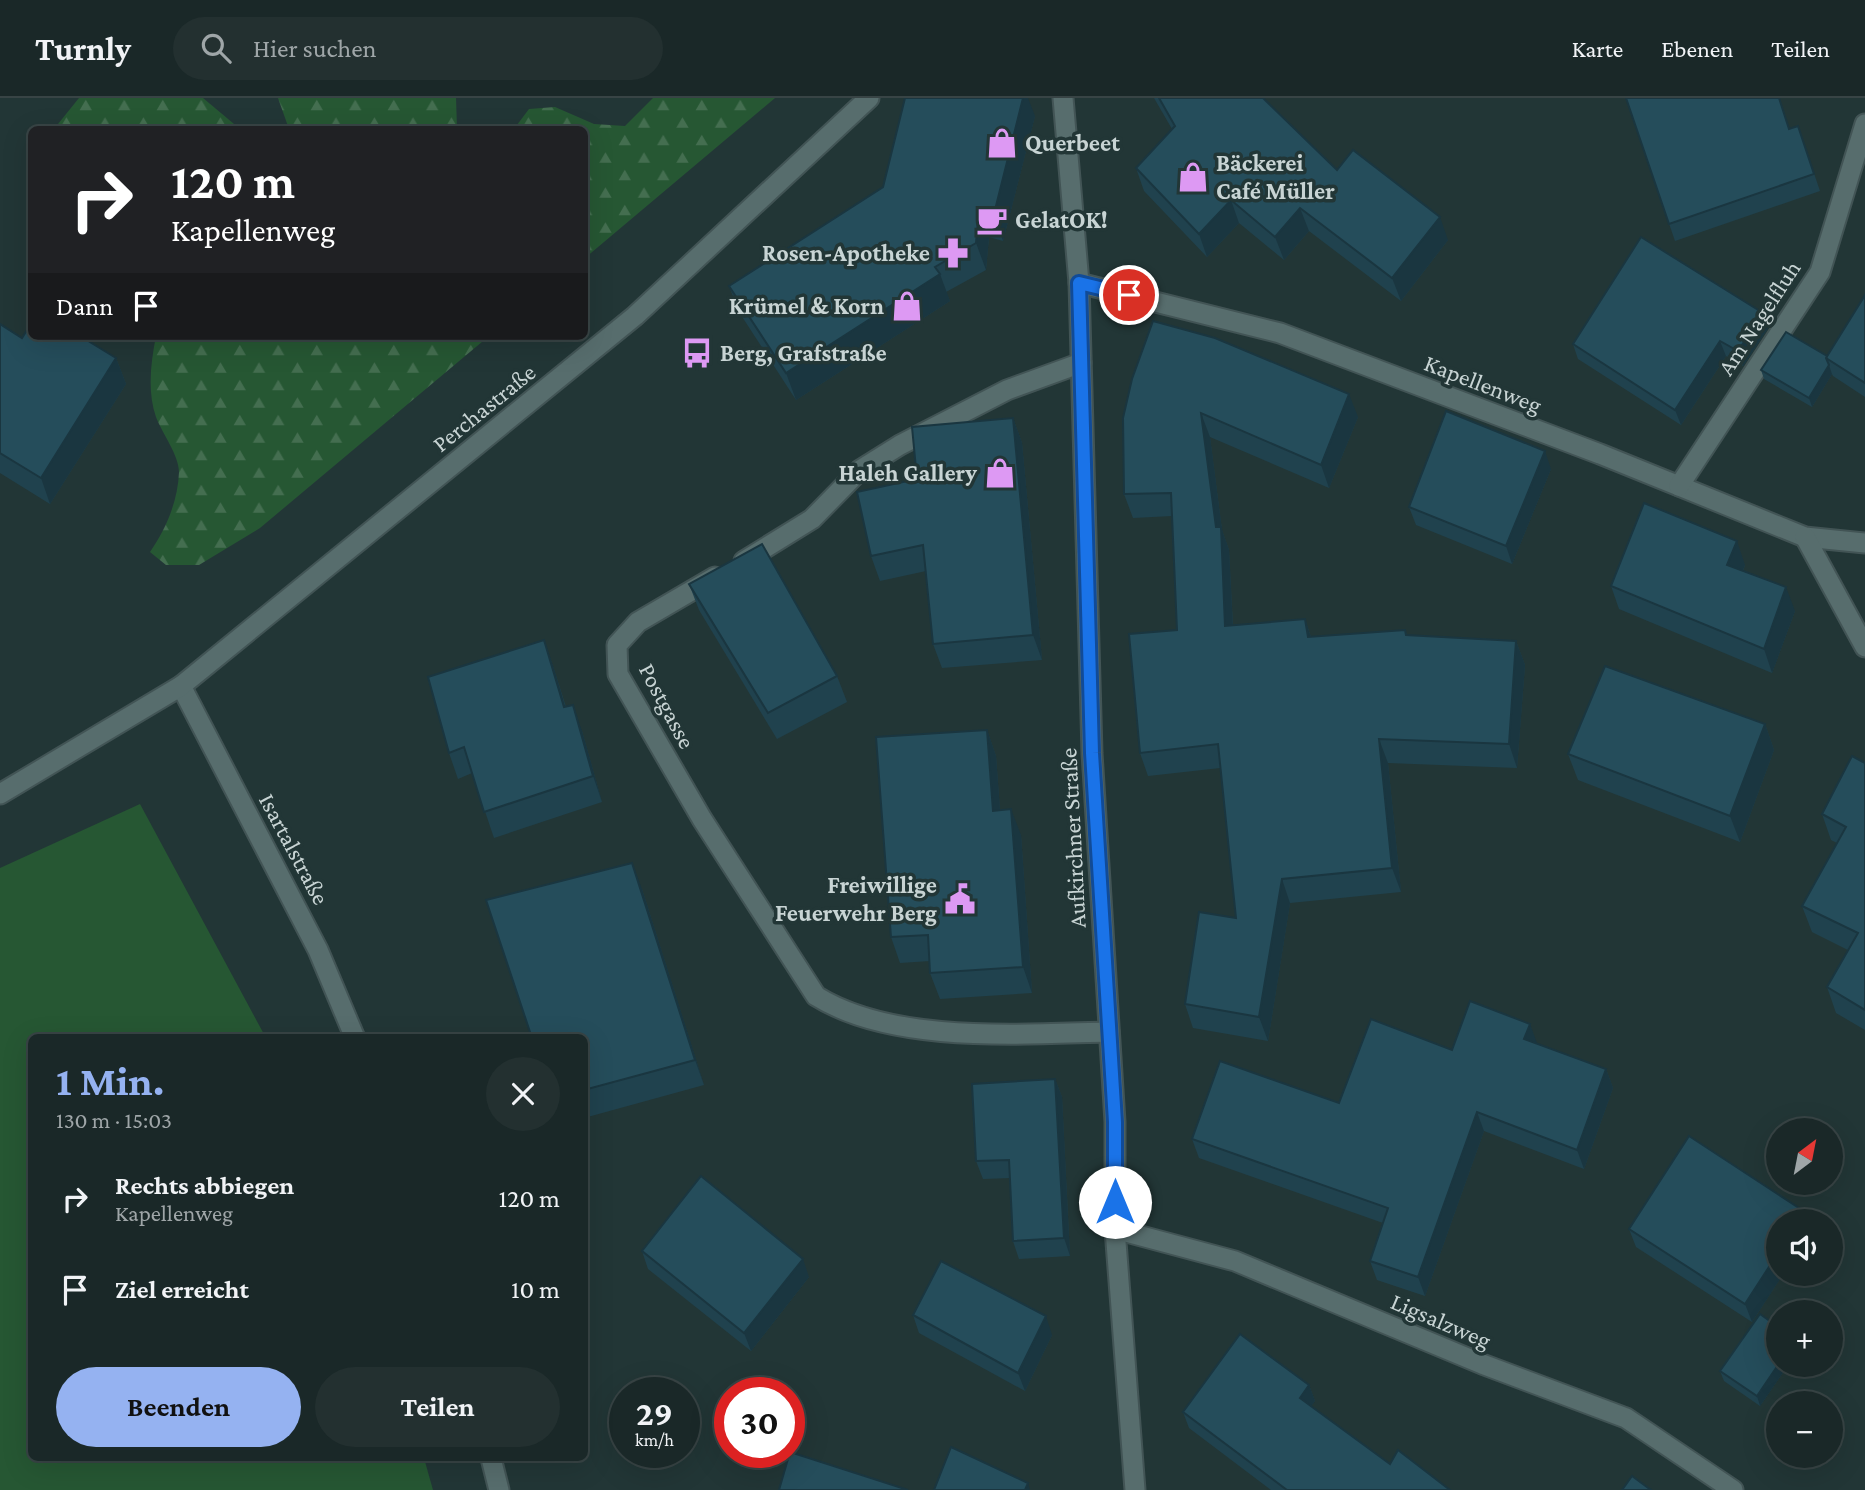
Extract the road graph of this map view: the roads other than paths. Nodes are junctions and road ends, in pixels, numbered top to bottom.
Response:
1 (869, 98) edge
2 (1063, 98) edge
3 (1865, 124) edge
4 (1079, 283) junction
5 (1081, 363) junction
6 (1679, 486) junction
7 (1805, 537) junction
8 (1865, 544) edge
9 (1865, 647) edge
10 (181, 686) junction
11 (0, 794) edge
12 (1109, 1031) junction
13 (353, 1034) edge
14 (1115, 1229) junction
15 (492, 1461) edge
16 (499, 1490) edge
17 (1135, 1490) edge
18 (1733, 1490) edge

1 - 10 street, Perchastraße
2 - 4 street, Aufkirchner Straße
3 - 6 street, Am Nagelfluh
4 - 5 street, Aufkirchner Straße
4 - 6 street, Kapellenweg
5 - 12 street, Aufkirchner Straße
5 - 12 street, Postgasse
6 - 7 street, Kapellenweg
7 - 8 street, Kapellenweg
7 - 9 street
10 - 11 street, Perchastraße
10 - 13 street, Isartalstraße
12 - 14 street, Aufkirchner Straße
14 - 17 street, Aufkirchner Straße
14 - 18 street, Ligsalzweg
15 - 16 street

